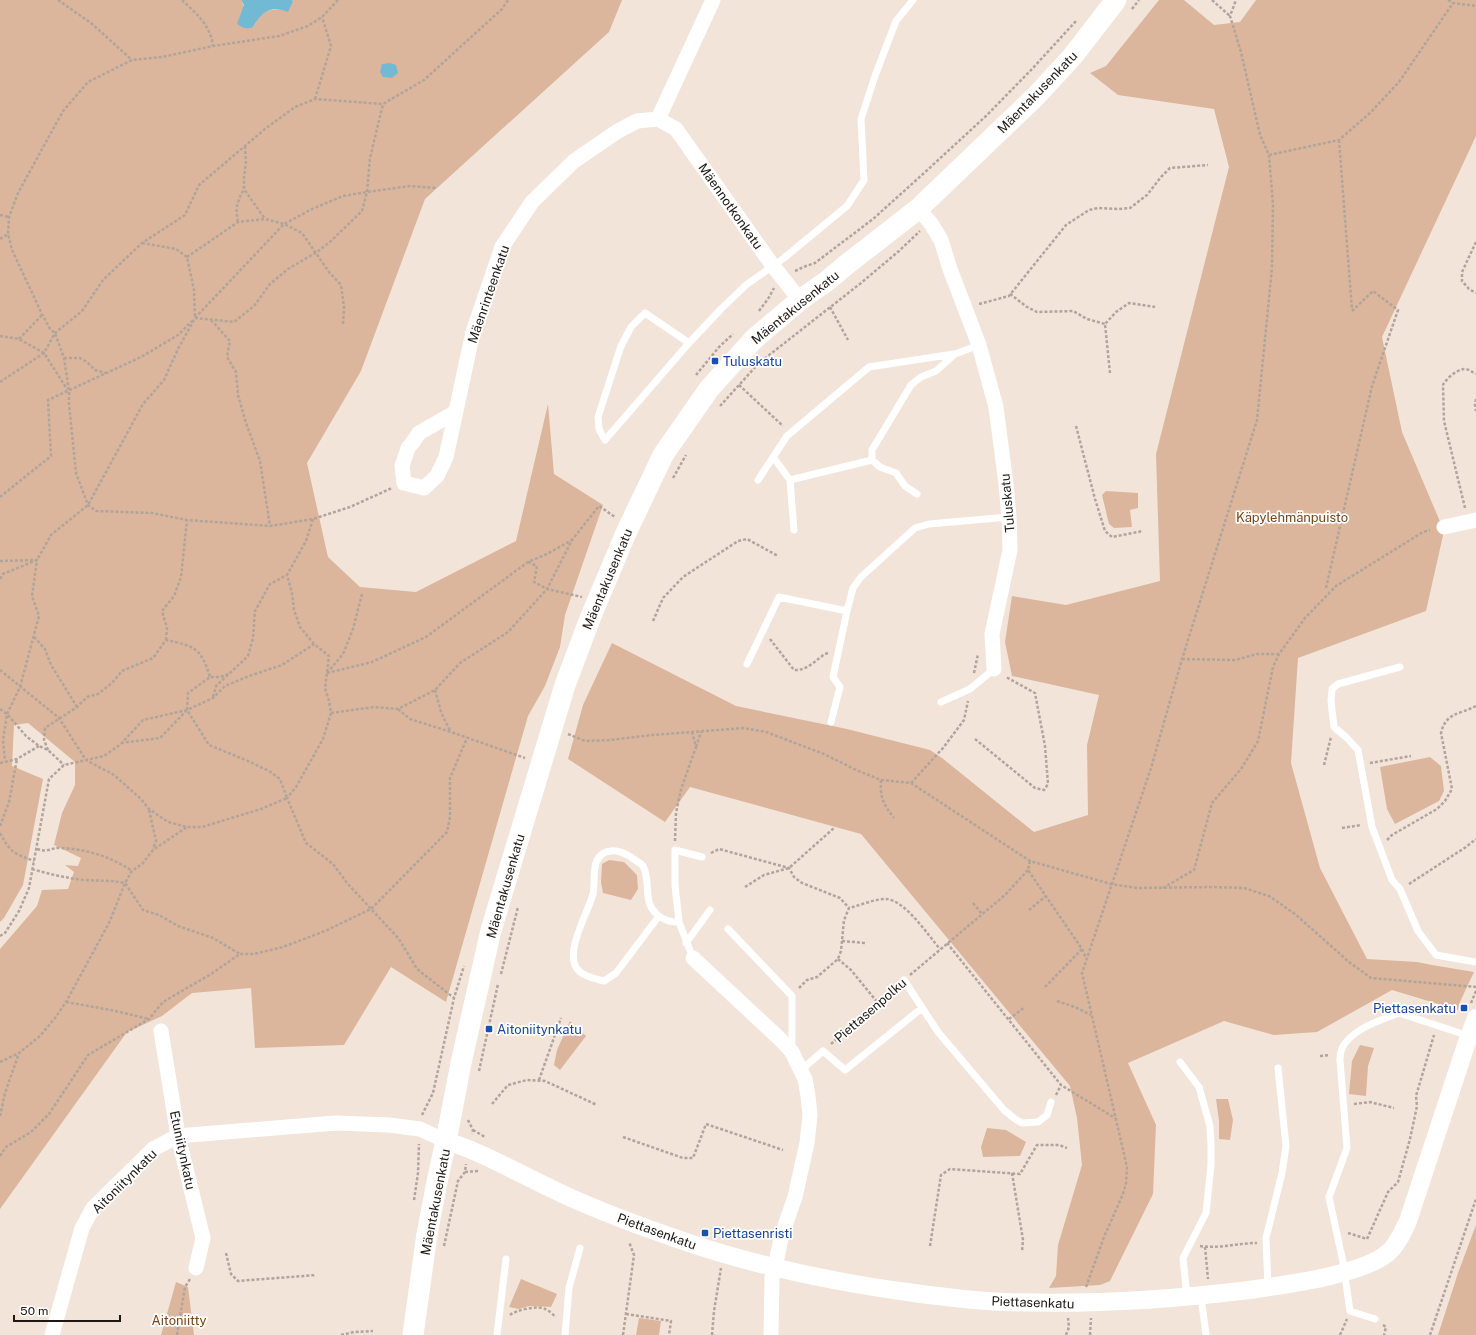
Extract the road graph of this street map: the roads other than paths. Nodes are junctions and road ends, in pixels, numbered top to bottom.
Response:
1 (713, 0) edge
2 (913, 0) edge
3 (1123, 6) edge
4 (658, 119) junction
5 (924, 215) junction
6 (773, 266) junction
7 (800, 300) junction
8 (689, 343) junction
9 (979, 345) junction
10 (955, 354) junction
11 (454, 413) junction
12 (773, 457) junction
13 (872, 460) junction
14 (758, 480) dead end
15 (790, 480) junction
16 (917, 494) dead end
17 (1009, 517) junction
18 (1472, 521) edge
19 (1444, 526) road end
20 (794, 530) dead end
21 (847, 611) junction
22 (747, 664) dead end
23 (1400, 667) dead end
24 (994, 669) joint
25 (941, 702) dead end
26 (831, 722) dead end
27 (702, 857) road end
28 (710, 910) dead end
29 (659, 916) junction
30 (679, 922) junction
31 (728, 929) dead end
32 (686, 943) junction
33 (693, 958) joint
34 (1476, 962) edge
35 (904, 980) road end
36 (922, 1008) junction
37 (1473, 1011) edge
38 (161, 1031) dead end
39 (1469, 1036) junction
40 (792, 1052) junction
41 (1180, 1062) dead end
42 (1278, 1068) dead end
43 (801, 1070) junction
44 (1051, 1102) dead end
45 (178, 1136) junction
46 (446, 1141) junction
47 (580, 1248) dead end
48 (506, 1259) dead end
49 (774, 1267) junction
50 (196, 1268) road end
51 (1344, 1272) junction
52 (1268, 1287) junction
53 (1191, 1294) junction
54 (1375, 1319) dead end
55 (566, 1331) edge
56 (52, 1335) edge
57 (413, 1335) edge
58 (497, 1335) edge
59 (771, 1335) edge
60 (1206, 1335) edge

1 - 4 street
2 - 6 lane
3 - 5 main road, Mäentakusenkatu
4 - 6 street, Mäennotkonkatu
4 - 11 street, Mäenrinteenkatu
5 - 7 main road, Mäentakusenkatu
5 - 9 street, Tuluskatu
6 - 7 street, Mäennotkonkatu
6 - 8 lane
7 - 46 main road, Mäentakusenkatu
8 - 8 lane
9 - 10 lane
9 - 17 street, Tuluskatu
10 - 12 lane
10 - 13 lane
11 - 11 street, Mäenrinteenkatu
12 - 14 lane
12 - 15 lane
13 - 15 lane
13 - 16 lane
15 - 20 lane
17 - 21 lane
17 - 24 street, Tuluskatu
18 - 19 street
21 - 22 lane
21 - 26 lane
23 - 34 lane
24 - 25 lane
27 - 30 lane
28 - 32 lane
29 - 29 lane
29 - 30 lane
30 - 32 lane
31 - 40 lane
32 - 33 lane
33 - 40 street
35 - 36 lane
36 - 43 lane, Piettasenpolku
36 - 44 lane
37 - 39 street, Piettasenkatu
38 - 45 street, Etuniitynkatu
39 - 51 street, Piettasenkatu
39 - 51 lane
40 - 43 street
41 - 53 lane
42 - 52 lane
43 - 49 street
45 - 46 street, Aitoniitynkatu
45 - 50 street, Etuniitynkatu
45 - 56 street, Aitoniitynkatu
46 - 49 street, Piettasenkatu
46 - 57 main road, Mäentakusenkatu
47 - 55 lane
48 - 58 lane
49 - 53 street, Piettasenkatu
49 - 59 street
51 - 52 street, Piettasenkatu
51 - 54 lane
52 - 53 street, Piettasenkatu
53 - 60 lane

